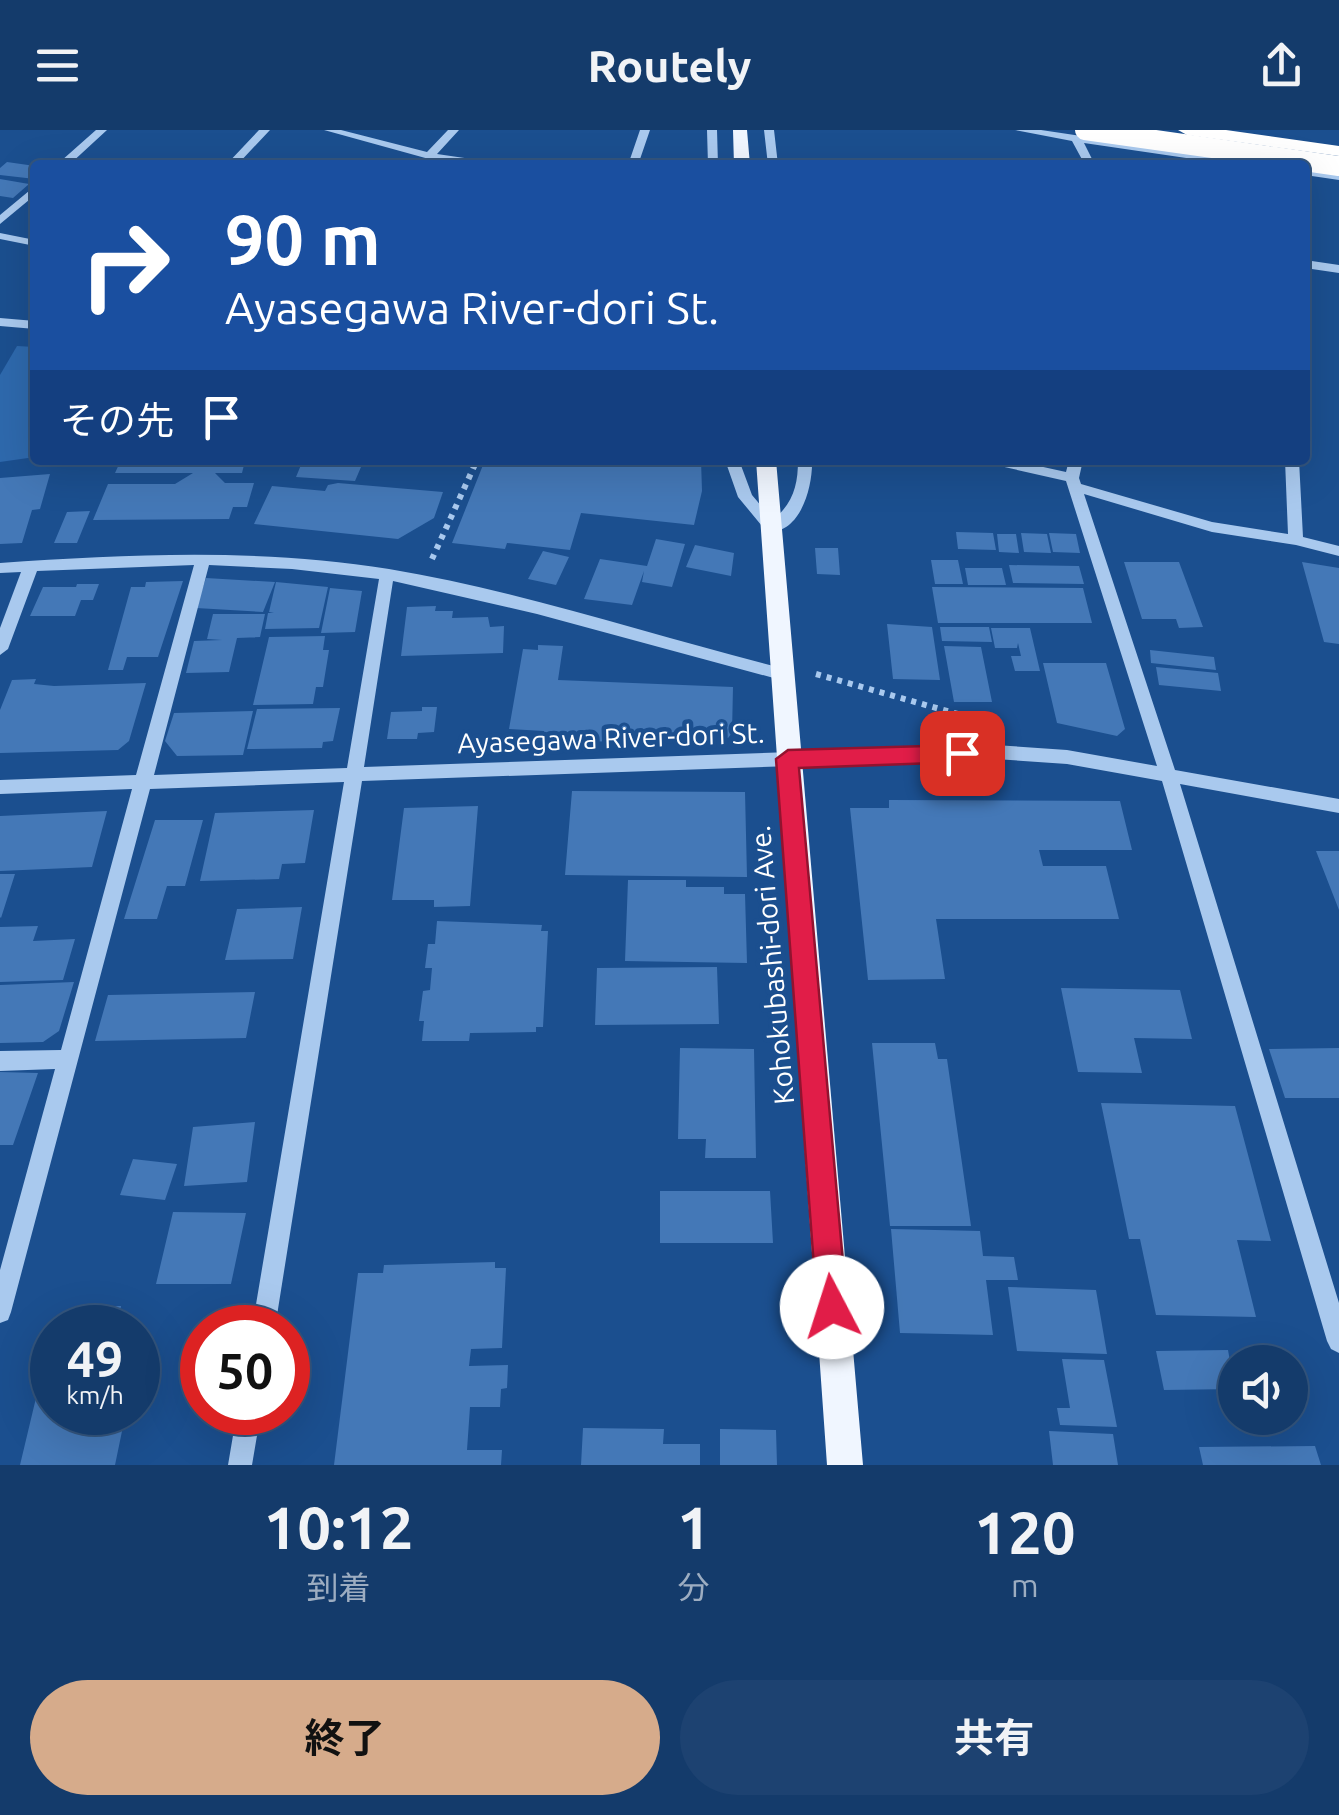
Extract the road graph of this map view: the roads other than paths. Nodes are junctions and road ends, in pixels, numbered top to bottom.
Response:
1 (102, 130) edge
2 (265, 130) edge
3 (329, 130) edge
4 (454, 130) edge
5 (645, 130) edge
6 (712, 130) edge
7 (740, 130) edge
8 (769, 130) edge
9 (1020, 130) edge
10 (1187, 130) edge
11 (1080, 134) edge
12 (1339, 151) edge
13 (429, 156) junction
14 (68, 160) edge
15 (236, 160) edge
16 (449, 160) edge
17 (635, 160) edge
18 (713, 160) edge
19 (742, 160) edge
20 (772, 160) edge
21 (1088, 160) edge
22 (1228, 160) edge
23 (1290, 160) edge
24 (1310, 162) edge
25 (1339, 166) edge
26 (1310, 173) edge
27 (1339, 177) edge
28 (30, 194) edge
29 (0, 220) edge
30 (0, 236) edge
31 (30, 241) edge
32 (1310, 265) edge
33 (1339, 269) edge
34 (0, 322) edge
35 (30, 325) edge
36 (734, 465) edge
37 (766, 465) edge
38 (805, 465) edge
39 (1019, 465) edge
40 (1292, 465) edge
41 (1075, 475) edge
42 (772, 528) junction
43 (1296, 540) junction
44 (1339, 552) edge
45 (202, 560) junction
46 (31, 566) junction
47 (0, 568) edge
48 (387, 574) junction
49 (0, 649) edge
50 (780, 674) junction
51 (788, 759) junction
52 (1168, 774) junction
53 (356, 775) junction
54 (146, 782) junction
55 (0, 787) edge
56 (1339, 806) edge
57 (69, 1059) junction
58 (0, 1061) edge
59 (267, 1305) edge
60 (0, 1312) edge
61 (1339, 1341) edge
62 (245, 1435) edge
63 (240, 1465) edge
64 (845, 1465) edge

1 - 14 street
2 - 15 street
3 - 13 street
4 - 13 street
5 - 17 street
6 - 18 street
7 - 19 main road
8 - 20 street
9 - 11 street
10 - 12 highway
11 - 21 street
11 - 22 street
11 - 23 highway, bridge
13 - 16 street
24 - 25 highway, bridge
26 - 27 street
28 - 29 street
30 - 31 street
32 - 33 street
34 - 35 street
36 - 42 street
37 - 42 main road, Kohokubashi-dori Ave.
38 - 42 street
39 - 41 street
40 - 43 street
41 - 43 street
41 - 52 street
42 - 50 main road, Kohokubashi-dori Ave.
43 - 44 street
45 - 46 street
45 - 48 street
45 - 54 street
46 - 47 street
46 - 49 street
48 - 50 street
48 - 53 street
50 - 51 main road, Kohokubashi-dori Ave.
51 - 52 street, Ayasegawa River-dori St.
51 - 53 street, Ayasegawa River-dori St.
51 - 64 main road, Kohokubashi-dori Ave.
52 - 56 street, Ayasegawa River-dori St.
52 - 61 street
53 - 54 street, Ayasegawa River-dori St.
53 - 59 street
54 - 55 street, Ayasegawa River-dori St.
54 - 57 street
57 - 58 street
57 - 60 street
62 - 63 street

